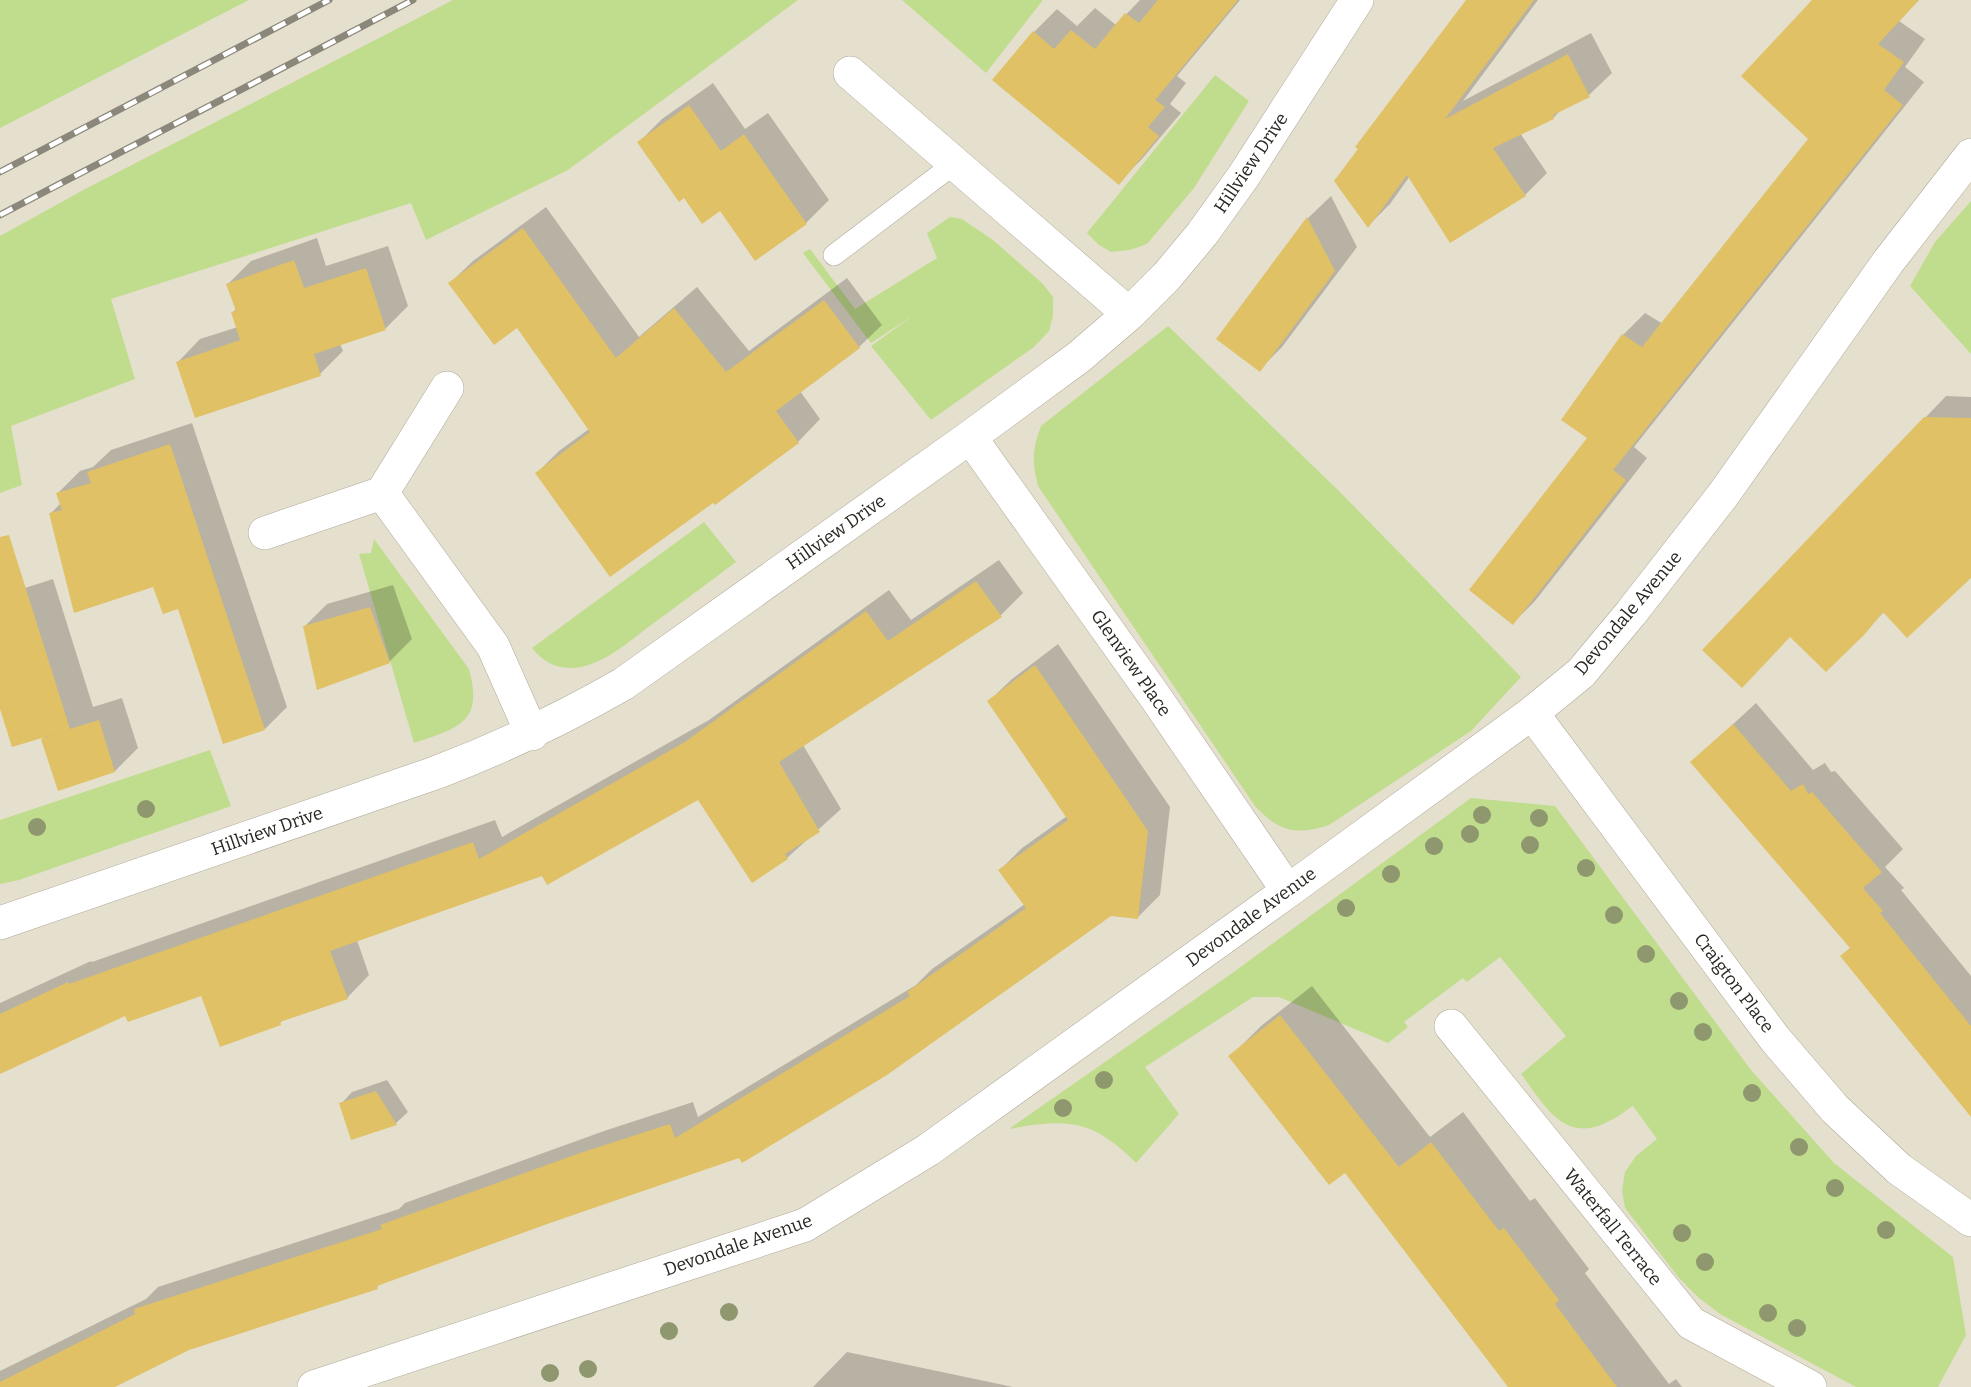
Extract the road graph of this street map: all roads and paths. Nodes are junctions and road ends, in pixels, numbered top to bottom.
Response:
1 (1357, 0) edge
2 (850, 73) dead end
3 (1971, 155) edge
4 (954, 164) junction
5 (834, 255) dead end
6 (1129, 314) junction
7 (447, 388) dead end
8 (970, 437) junction
9 (382, 493) junction
10 (265, 533) dead end
11 (1532, 712) junction
12 (532, 734) junction
13 (1288, 891) junction
14 (0, 923) edge
15 (1451, 1026) dead end
16 (1971, 1220) edge
17 (314, 1387) edge
18 (1810, 1387) edge

1 - 6 street, Hillview Drive
2 - 4 street
3 - 11 street, Devondale Avenue
4 - 5 lane
4 - 6 street
6 - 8 street, Hillview Drive
7 - 9 street
8 - 12 street, Hillview Drive
8 - 13 street, Glenview Place
9 - 10 street
9 - 12 street
11 - 13 street, Devondale Avenue
11 - 16 street, Craigton Place
12 - 14 street, Hillview Drive
13 - 17 street, Devondale Avenue
15 - 18 street, Waterfall Terrace

